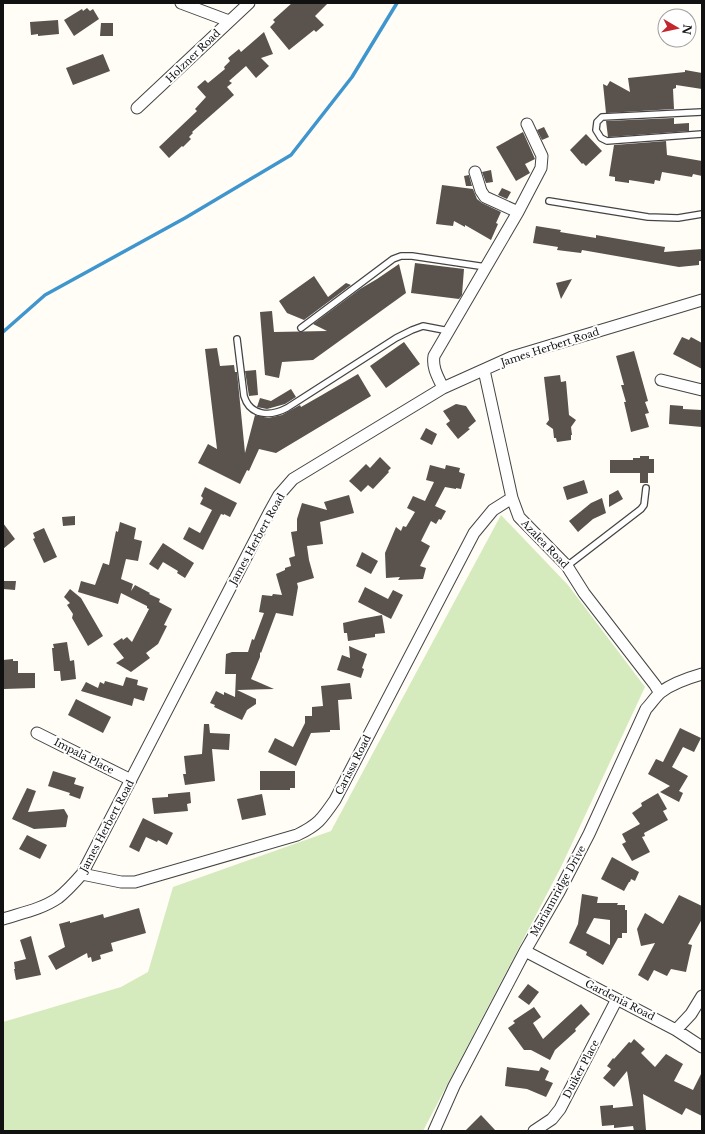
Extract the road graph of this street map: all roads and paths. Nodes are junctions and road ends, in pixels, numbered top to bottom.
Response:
1 (181, 3) edge
2 (248, 3) edge
3 (229, 21) junction
4 (137, 108) dead end
5 (702, 112) edge
6 (527, 124) dead end
7 (702, 134) edge
8 (474, 172) dead end
9 (549, 201) dead end
10 (518, 212) junction
11 (702, 214) edge
12 (486, 267) junction
13 (702, 301) edge
14 (301, 328) dead end
15 (449, 331) junction
16 (237, 339) dead end
17 (484, 370) junction
18 (661, 380) dead end
19 (443, 388) junction
20 (702, 390) edge
21 (646, 488) dead end
22 (512, 498) junction
23 (567, 566) junction
24 (702, 674) edge
25 (660, 693) junction
26 (37, 733) dead end
27 (131, 780) junction
28 (82, 874) junction
29 (3, 919) edge
30 (525, 951) junction
31 (702, 996) edge
32 (617, 999) junction
33 (676, 1030) junction
34 (702, 1047) edge
35 (434, 1131) edge
36 (534, 1131) edge

1 - 3 street
2 - 3 street, Holzner Road
3 - 4 street, Holzner Road
5 - 7 lane
6 - 10 street
8 - 10 street
9 - 11 lane
10 - 12 street
12 - 14 lane
12 - 15 street
13 - 17 street, James Herbert Road
15 - 16 lane
15 - 19 street
17 - 19 street, James Herbert Road
17 - 22 street, Azalea Road
18 - 20 street
19 - 27 street, James Herbert Road
21 - 23 lane
22 - 23 street, Azalea Road
22 - 28 street, Carissa Road
23 - 25 street, Azalea Road
24 - 25 street, Mariannridge Drive
25 - 30 street, Mariannridge Drive
26 - 27 street, Impala Place
27 - 28 street, James Herbert Road
28 - 29 street, James Herbert Road
30 - 32 street, Gardenia Road
30 - 35 street, Mariannridge Drive
31 - 33 street
32 - 33 street, Gardenia Road
32 - 36 street, Duiker Place
33 - 34 street, Gardenia Road

